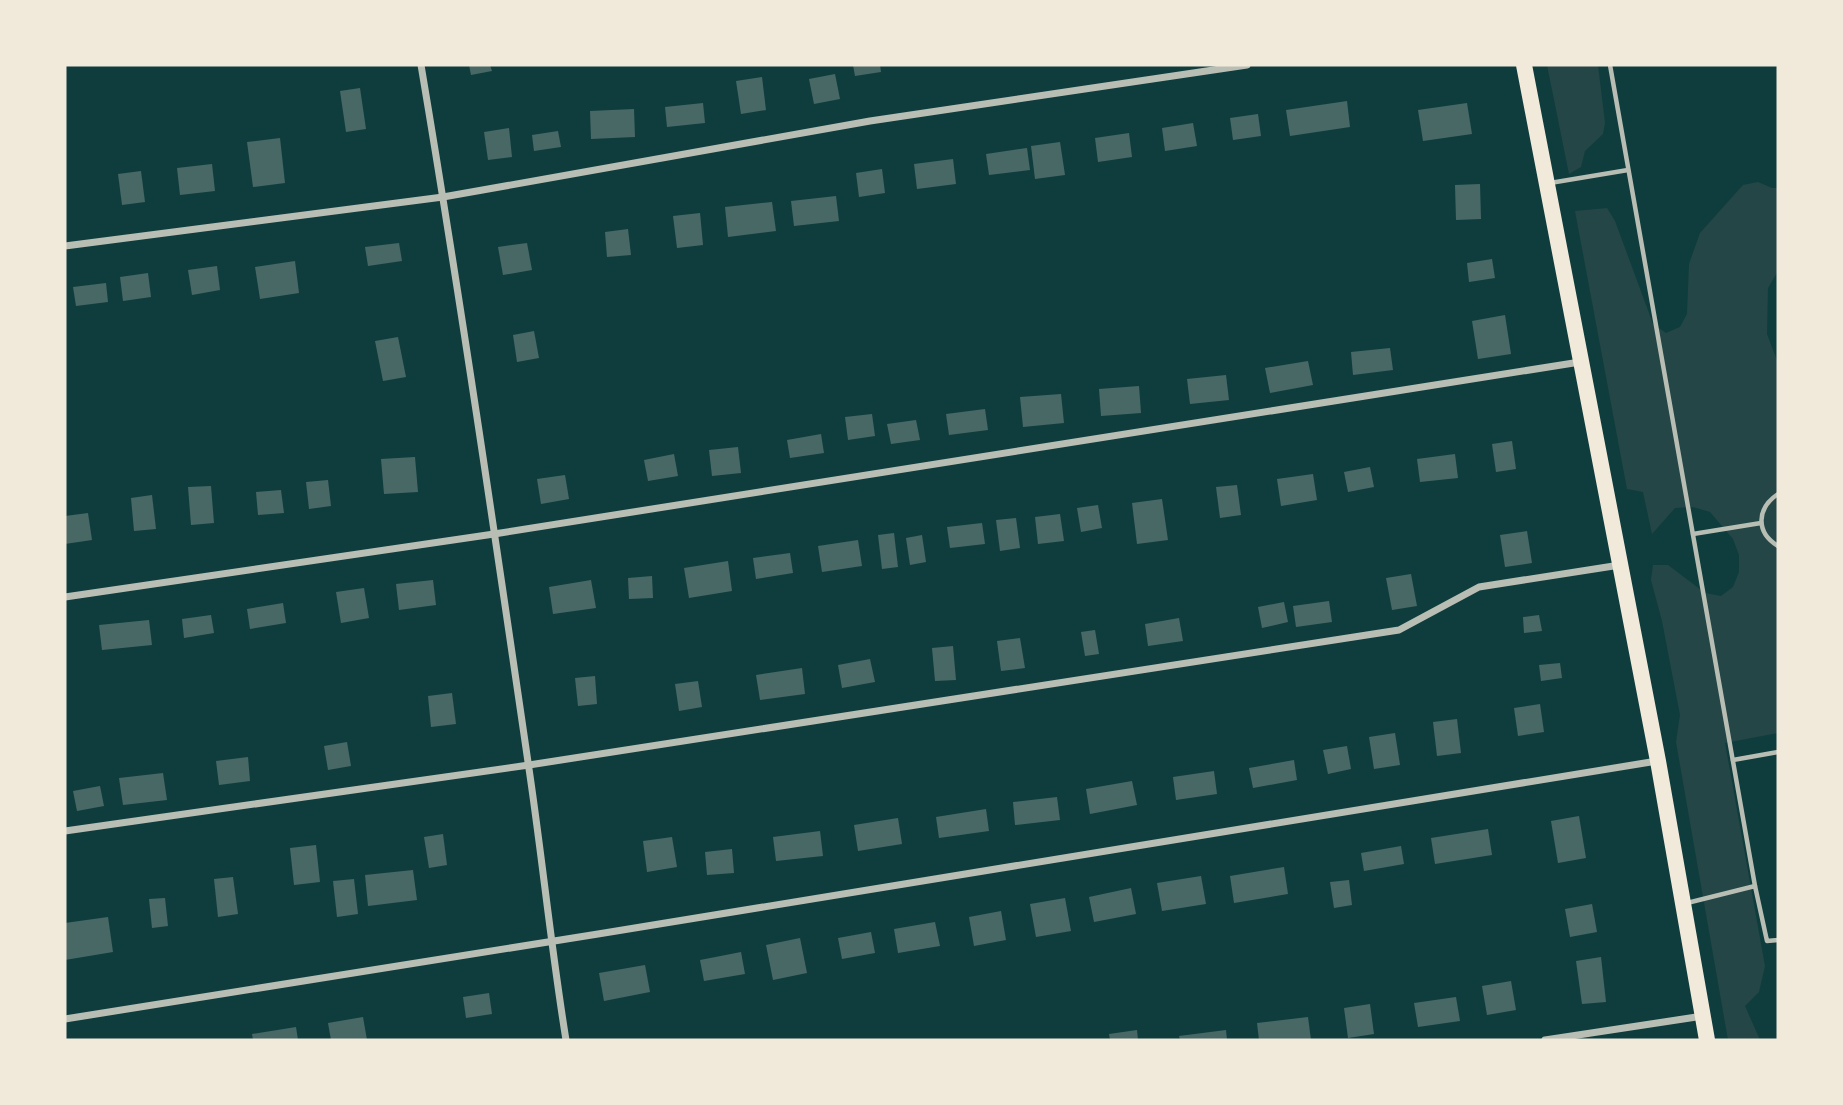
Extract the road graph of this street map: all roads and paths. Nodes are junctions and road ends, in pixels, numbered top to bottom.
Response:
1 (422, 65) edge
2 (1247, 65) edge
3 (1524, 65) edge
4 (1610, 65) edge
5 (1628, 170) junction
6 (1546, 184) junction
7 (443, 197) junction
8 (65, 246) edge
9 (1580, 362) junction
10 (1778, 494) edge
11 (1761, 523) junction
12 (494, 534) junction
13 (1692, 534) junction
14 (1778, 546) edge
15 (1620, 565) junction
16 (65, 597) edge
17 (1778, 752) edge
18 (1733, 760) junction
19 (1658, 761) junction
20 (529, 765) junction
21 (65, 831) edge
22 (1755, 886) junction
23 (1683, 904) junction
24 (1778, 940) edge
25 (551, 942) junction
26 (1703, 1016) junction
27 (65, 1019) edge
28 (566, 1040) edge
29 (1545, 1040) edge
30 (1707, 1040) edge

1 - 7 street
2 - 7 street
3 - 6 main road
4 - 5 lane
5 - 6 lane
5 - 13 lane
6 - 9 main road
7 - 8 street
7 - 12 street
9 - 12 street
9 - 15 main road
10 - 11 lane
11 - 13 lane
11 - 14 lane
12 - 16 street
12 - 20 street
13 - 18 lane
15 - 19 main road
15 - 20 street
17 - 18 lane
18 - 22 lane
19 - 23 main road
19 - 25 street
20 - 21 street
20 - 25 street
22 - 23 lane
22 - 24 lane
23 - 26 main road
25 - 27 street
25 - 28 street
26 - 29 street
26 - 30 main road

